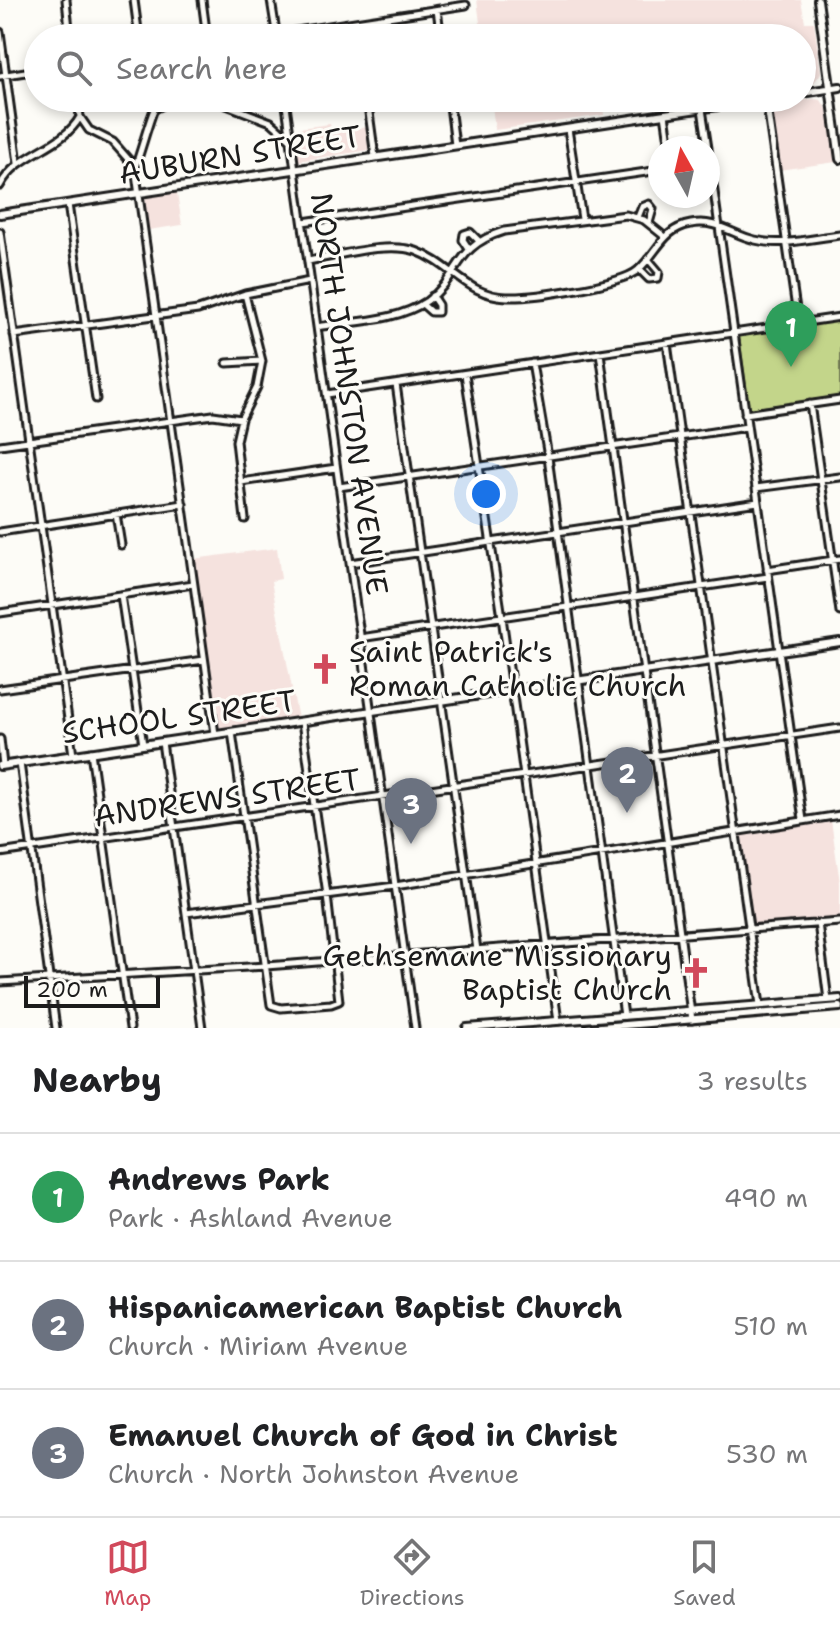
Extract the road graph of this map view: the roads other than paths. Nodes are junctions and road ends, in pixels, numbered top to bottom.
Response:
1 (66, 0) edge
2 (134, 0) edge
3 (202, 0) edge
4 (271, 0) edge
5 (818, 0) edge
6 (466, 5) dead end
7 (437, 10) junction
8 (356, 22) joint
9 (69, 24) edge
10 (137, 24) edge
11 (205, 24) edge
12 (274, 24) edge
13 (345, 24) edge
14 (439, 24) edge
15 (0, 32) edge
16 (24, 72) edge
17 (3, 75) edge
18 (840, 87) edge
19 (830, 89) junction
20 (816, 91) edge
21 (79, 112) edge
22 (151, 112) edge
23 (153, 112) edge
24 (246, 112) edge
25 (287, 112) edge
26 (369, 112) edge
27 (451, 112) edge
28 (680, 112) edge
29 (702, 112) edge
30 (771, 112) edge
31 (665, 114) junction
32 (151, 115) junction
33 (80, 117) junction
34 (568, 129) junction
35 (72, 130) junction
36 (89, 130) junction
37 (668, 136) edge
38 (706, 136) edge
39 (291, 140) junction
40 (455, 145) junction
41 (375, 157) junction
42 (840, 159) edge
43 (18, 163) junction
44 (135, 167) junction
45 (295, 169) junction
46 (648, 172) edge
47 (577, 182) junction
48 (0, 186) edge
49 (139, 192) junction
50 (68, 204) junction
51 (717, 208) edge
52 (0, 214) edge
53 (638, 217) junction
54 (582, 219) junction
55 (303, 222) junction
56 (649, 223) junction
57 (719, 224) junction
58 (0, 232) edge
59 (840, 235) edge
60 (664, 236) junction
61 (479, 241) junction
62 (786, 242) junction
63 (469, 249) junction
64 (648, 259) junction
65 (307, 261) junction
66 (639, 269) junction
67 (451, 271) junction
68 (310, 281) junction
69 (245, 294) junction
70 (432, 296) junction
71 (422, 304) junction
72 (156, 315) junction
73 (840, 317) edge
74 (798, 323) junction
75 (85, 326) junction
76 (317, 327) junction
77 (734, 334) junction
78 (14, 335) junction
79 (667, 343) junction
80 (600, 353) junction
81 (262, 361) junction
82 (227, 363) dead end
83 (532, 363) junction
84 (465, 374) junction
85 (396, 384) junction
86 (327, 394) junction
87 (96, 399) dead end
88 (840, 400) edge
89 (810, 404) junction
90 (745, 414) junction
91 (241, 419) junction
92 (171, 420) junction
93 (747, 427) junction
94 (681, 437) junction
95 (29, 441) junction
96 (0, 445) edge
97 (614, 448) junction
98 (548, 457) junction
99 (480, 467) junction
100 (336, 468) junction
101 (840, 477) edge
102 (410, 478) junction
103 (820, 480) junction
104 (241, 482) junction
105 (339, 487) junction
106 (756, 488) junction
107 (758, 502) junction
108 (183, 504) junction
109 (692, 512) junction
110 (116, 514) junction
111 (245, 519) dead end
112 (625, 522) junction
113 (41, 526) junction
114 (0, 532) edge
115 (557, 533) junction
116 (491, 543) junction
117 (121, 545) dead end
118 (421, 553) junction
119 (840, 559) edge
120 (832, 561) junction
121 (350, 563) junction
122 (768, 573) junction
123 (193, 584) junction
124 (701, 585) junction
125 (121, 595) junction
126 (635, 596) junction
127 (52, 605) junction
128 (568, 606) junction
129 (840, 612) edge
130 (0, 613) edge
131 (502, 617) junction
132 (431, 627) junction
133 (360, 638) junction
134 (840, 642) edge
135 (779, 652) junction
136 (204, 660) junction
137 (713, 661) junction
138 (132, 670) junction
139 (645, 672) junction
140 (62, 680) junction
141 (579, 682) junction
142 (0, 689) edge
143 (512, 691) junction
144 (440, 702) junction
145 (371, 712) junction
146 (302, 722) junction
147 (840, 728) edge
148 (232, 732) junction
149 (215, 734) junction
150 (791, 735) junction
151 (0, 739) edge
152 (162, 742) junction
153 (143, 745) junction
154 (724, 745) junction
155 (91, 752) junction
156 (73, 755) junction
157 (657, 755) junction
158 (20, 763) junction
159 (2, 765) edge
160 (590, 766) junction
161 (523, 776) junction
162 (452, 786) junction
163 (382, 797) junction
164 (313, 808) junction
165 (840, 815) edge
166 (245, 818) junction
167 (803, 820) junction
168 (174, 828) junction
169 (736, 831) junction
170 (102, 838) junction
171 (669, 841) junction
172 (30, 849) junction
173 (0, 853) edge
174 (601, 853) junction
175 (536, 863) junction
176 (466, 873) junction
177 (395, 886) junction
178 (327, 895) junction
179 (256, 902) junction
180 (186, 913) junction
181 (840, 922) edge
182 (818, 923) junction
183 (750, 930) junction
184 (682, 934) junction
185 (613, 938) junction
186 (549, 944) junction
187 (477, 950) junction
188 (405, 956) junction
189 (335, 961) junction
190 (266, 966) junction
191 (194, 970) junction
192 (123, 974) junction
193 (50, 978) junction
194 (0, 982) edge
195 (840, 999) edge
196 (828, 1000) junction
197 (760, 1005) junction
198 (840, 1007) edge
199 (691, 1011) junction
200 (624, 1016) junction
201 (692, 1020) junction
202 (558, 1021) junction
203 (56, 1028) edge
204 (130, 1028) edge
205 (202, 1028) edge
206 (415, 1028) edge
207 (467, 1028) edge
208 (589, 1028) edge

1 - 9 street
2 - 10 street
3 - 11 street
4 - 12 street
5 - 19 main road
6 - 7 street
7 - 8 street
7 - 14 street
8 - 13 street
15 - 17 street
16 - 17 street
17 - 43 street
18 - 19 main road
19 - 20 main road
19 - 42 main road
21 - 33 street
22 - 32 street
23 - 32 street
24 - 39 street
25 - 39 street, NORTH JOHNSTON AVENUE
26 - 41 street
27 - 40 street
28 - 31 main road, AUBURN STREET
29 - 38 street
30 - 62 street
31 - 34 main road, AUBURN STREET
31 - 37 street
32 - 44 street
33 - 35 street
33 - 36 street
34 - 40 main road, AUBURN STREET
34 - 47 street
35 - 36 street
35 - 43 street
36 - 44 street
39 - 45 street, NORTH JOHNSTON AVENUE
40 - 41 main road, AUBURN STREET
41 - 45 main road, AUBURN STREET
43 - 48 street
44 - 49 street
45 - 49 main road, AUBURN STREET
45 - 55 street, NORTH JOHNSTON AVENUE
46 - 47 street
47 - 54 street
47 - 55 street
49 - 50 main road, AUBURN STREET
49 - 72 street
50 - 52 main road, AUBURN STREET
50 - 75 street
51 - 57 street
53 - 54 street
53 - 56 street
53 - 56 street
54 - 61 street
55 - 65 street, NORTH JOHNSTON AVENUE
56 - 60 street
57 - 60 street
57 - 62 street
57 - 77 street
58 - 78 street
59 - 62 street
60 - 64 street
61 - 63 street
61 - 63 street
62 - 74 street
63 - 67 street
64 - 66 street
64 - 66 street
65 - 67 street
65 - 68 street, NORTH JOHNSTON AVENUE
66 - 67 street
67 - 70 street
68 - 69 street
68 - 76 street, NORTH JOHNSTON AVENUE
69 - 72 street
69 - 81 street
70 - 71 street
70 - 71 street
71 - 76 street
72 - 75 street
72 - 92 street
73 - 74 street
74 - 77 street
75 - 78 street
75 - 87 street
76 - 86 street, NORTH JOHNSTON AVENUE
77 - 79 street
77 - 90 street
78 - 95 street
79 - 80 street
79 - 94 street
80 - 83 street
80 - 97 street
81 - 82 street
81 - 91 street
83 - 84 street
83 - 98 street
84 - 85 street
84 - 99 street
85 - 86 street
85 - 102 street
86 - 100 street, NORTH JOHNSTON AVENUE
88 - 89 street
89 - 90 street
89 - 103 street
90 - 93 street
91 - 92 street
91 - 104 street
92 - 95 street
92 - 108 street
93 - 94 street
93 - 106 street
94 - 97 street
94 - 109 street
95 - 96 street
95 - 113 street
97 - 98 street
97 - 112 street
98 - 99 street
98 - 115 street
99 - 102 street
99 - 116 street
100 - 104 street
100 - 105 street, NORTH JOHNSTON AVENUE
101 - 103 street
102 - 105 street
102 - 118 street
103 - 106 street
103 - 120 street
104 - 111 street
105 - 121 street, NORTH JOHNSTON AVENUE
106 - 107 street
107 - 109 street
107 - 122 street
108 - 110 street
108 - 123 street
109 - 112 street
109 - 124 street
110 - 113 street
110 - 117 street
112 - 115 street
112 - 126 street
113 - 114 street
113 - 127 street
115 - 116 street
115 - 128 street
116 - 118 street
116 - 131 street
118 - 121 street
118 - 132 street
119 - 120 street
120 - 122 street
120 - 129 street
121 - 133 street, NORTH JOHNSTON AVENUE
122 - 124 street
122 - 135 street
123 - 125 street
123 - 136 street
124 - 126 street
124 - 137 street
125 - 127 street
125 - 138 street
126 - 128 street
126 - 139 street
127 - 130 street
127 - 140 street
128 - 131 street
128 - 141 street
131 - 132 street
131 - 143 street
132 - 133 street
132 - 144 street
133 - 145 street, NORTH JOHNSTON AVENUE
134 - 135 main road, SCHOOL STREET
135 - 137 main road, SCHOOL STREET
135 - 150 street
136 - 138 street
136 - 149 street
137 - 139 main road, SCHOOL STREET
137 - 154 street
138 - 140 street
138 - 153 street
139 - 141 main road, SCHOOL STREET
139 - 157 street
140 - 142 street
140 - 156 street
141 - 143 main road, SCHOOL STREET
141 - 160 street
143 - 144 main road, SCHOOL STREET
143 - 161 street
144 - 145 main road, SCHOOL STREET
144 - 162 street
145 - 146 main road, SCHOOL STREET
145 - 163 street, NORTH JOHNSTON AVENUE
146 - 148 main road, SCHOOL STREET
146 - 164 street
147 - 150 street, ANDREWS STREET
148 - 149 main road, SCHOOL STREET
148 - 166 street
149 - 152 main road, SCHOOL STREET
150 - 154 street, ANDREWS STREET
150 - 167 street
151 - 159 street
152 - 153 main road, SCHOOL STREET
152 - 168 street
153 - 155 main road, SCHOOL STREET
154 - 157 street, ANDREWS STREET
154 - 169 street
155 - 156 main road, SCHOOL STREET
155 - 170 street
156 - 158 main road, SCHOOL STREET
157 - 160 street, ANDREWS STREET
157 - 171 street
158 - 159 main road, SCHOOL STREET
158 - 172 street
160 - 161 street, ANDREWS STREET
160 - 174 street
161 - 162 street, ANDREWS STREET
161 - 175 street
162 - 163 street, ANDREWS STREET
162 - 176 street
163 - 164 street, ANDREWS STREET
163 - 177 street, NORTH JOHNSTON AVENUE
164 - 166 street, ANDREWS STREET
164 - 178 street
165 - 167 street
166 - 168 street, ANDREWS STREET
166 - 179 street
167 - 169 street
168 - 170 street, ANDREWS STREET
168 - 180 street
169 - 171 street
169 - 183 street
170 - 172 street, ANDREWS STREET
170 - 192 street
171 - 174 street
171 - 184 street
172 - 173 street, ANDREWS STREET
172 - 193 street
174 - 175 street
174 - 185 street
175 - 176 street
175 - 186 street
176 - 177 street
176 - 187 street
177 - 178 street
177 - 188 street, NORTH JOHNSTON AVENUE
178 - 179 street
178 - 189 street
179 - 180 street
179 - 190 street
180 - 191 street
181 - 182 street
182 - 183 street
182 - 196 street
183 - 184 street
183 - 197 street
184 - 185 street
184 - 199 street
185 - 186 street
185 - 200 street
186 - 187 street
186 - 202 street
187 - 188 street
188 - 189 street
188 - 206 street, NORTH JOHNSTON AVENUE
189 - 190 street
189 - 190 street
190 - 191 street
191 - 192 street
191 - 205 street
192 - 193 street
192 - 204 street
193 - 194 street
193 - 203 street
195 - 196 main road
196 - 197 main road
197 - 199 main road
198 - 201 main road
199 - 200 main road
199 - 201 street
200 - 202 main road
201 - 208 main road
202 - 207 main road

